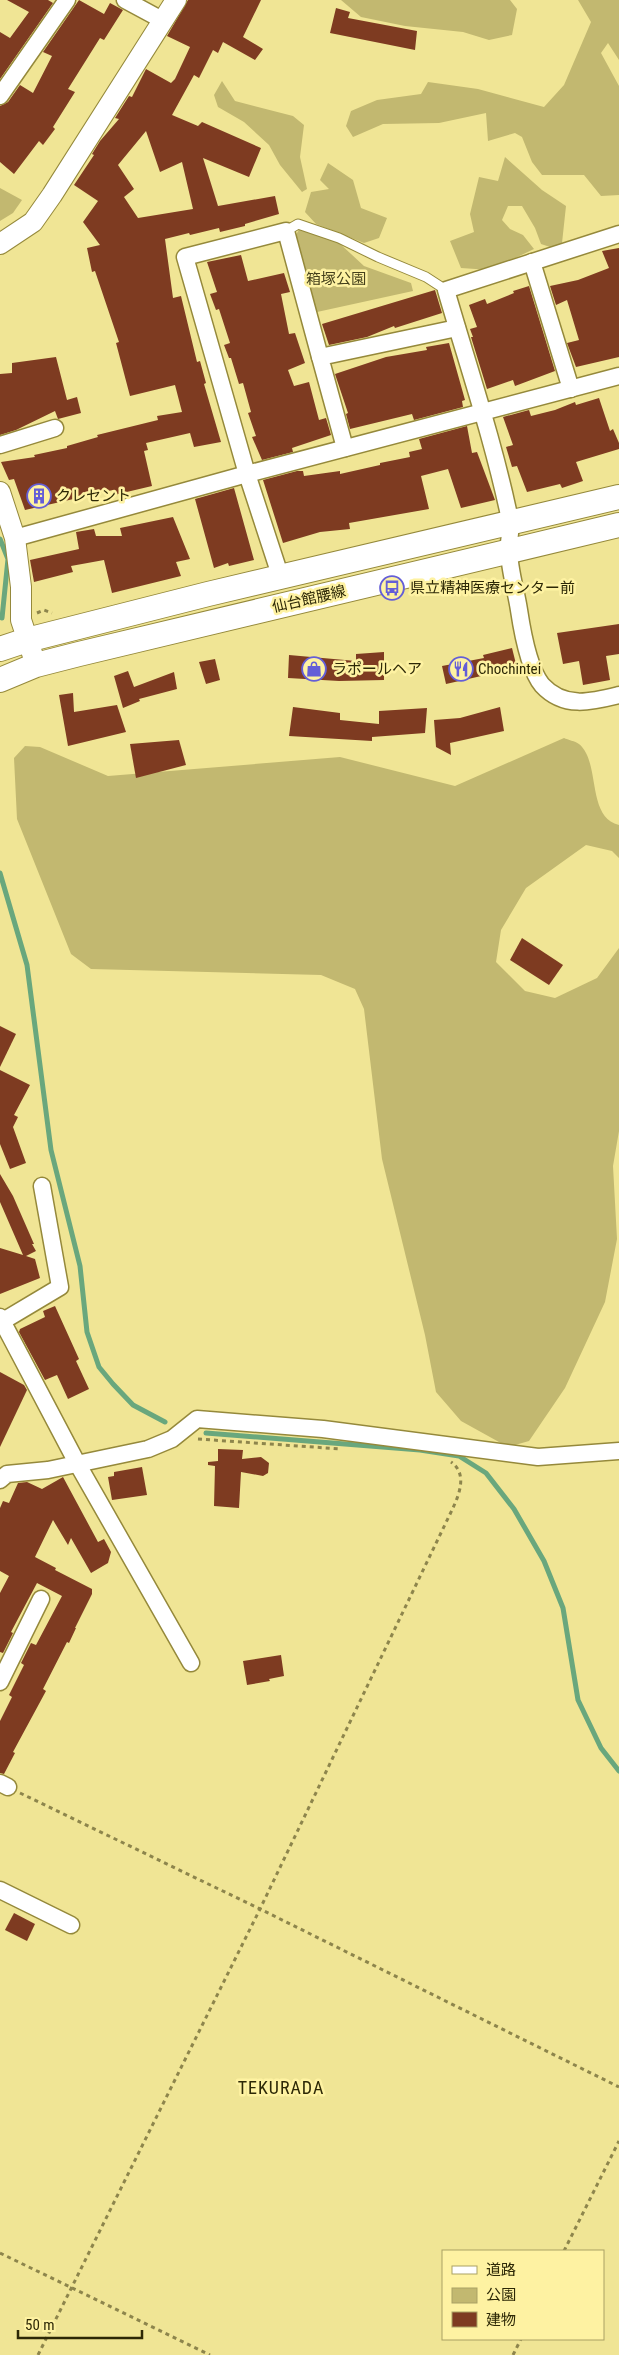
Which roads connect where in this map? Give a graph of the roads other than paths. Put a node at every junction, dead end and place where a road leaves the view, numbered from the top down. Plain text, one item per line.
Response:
1 (67, 0) edge
2 (125, 0) edge
3 (176, 0) edge
4 (164, 22) junction
5 (0, 96) edge
6 (286, 231) junction
7 (619, 234) edge
8 (0, 244) edge
9 (532, 262) junction
10 (446, 290) junction
11 (457, 328) junction
12 (320, 357) junction
13 (619, 376) edge
14 (571, 388) junction
15 (482, 412) junction
16 (55, 428) dead end
17 (0, 445) edge
18 (345, 448) junction
19 (247, 474) junction
20 (0, 492) edge
21 (619, 497) edge
22 (510, 522) junction
23 (619, 525) edge
24 (15, 538) junction
25 (509, 550) junction
26 (281, 578) junction
27 (27, 640) junction
28 (0, 649) edge
29 (36, 666) junction
30 (0, 680) edge
31 (619, 695) edge
32 (42, 1186) dead end
33 (4, 1323) edge
34 (0, 1346) edge
35 (619, 1451) edge
36 (78, 1463) junction
37 (0, 1480) edge
38 (41, 1599) dead end
39 (191, 1663) dead end
40 (0, 1682) edge
41 (0, 1890) edge
42 (71, 1925) dead end

1 - 5 street
2 - 4 street
3 - 4 street
4 - 8 street
6 - 10 lane
6 - 12 street
6 - 19 street
7 - 9 street
9 - 10 street
9 - 14 street
10 - 11 street
11 - 12 street
11 - 15 street
12 - 18 street
13 - 14 street
14 - 15 street
15 - 18 street
15 - 22 street
16 - 17 street
18 - 19 street
19 - 24 street
19 - 26 street
20 - 24 street
21 - 22 main road, 仙台館腰線
22 - 25 street
22 - 26 main road, 仙台館腰線
23 - 25 main road, 仙台館腰線
24 - 27 street
25 - 29 main road, 仙台館腰線
25 - 31 street
26 - 27 main road, 仙台館腰線
27 - 28 main road, 仙台館腰線
27 - 29 street
29 - 30 main road, 仙台館腰線
32 - 33 street
33 - 34 street
33 - 36 street
35 - 36 street
36 - 37 street
36 - 39 street
38 - 40 street
41 - 42 street

